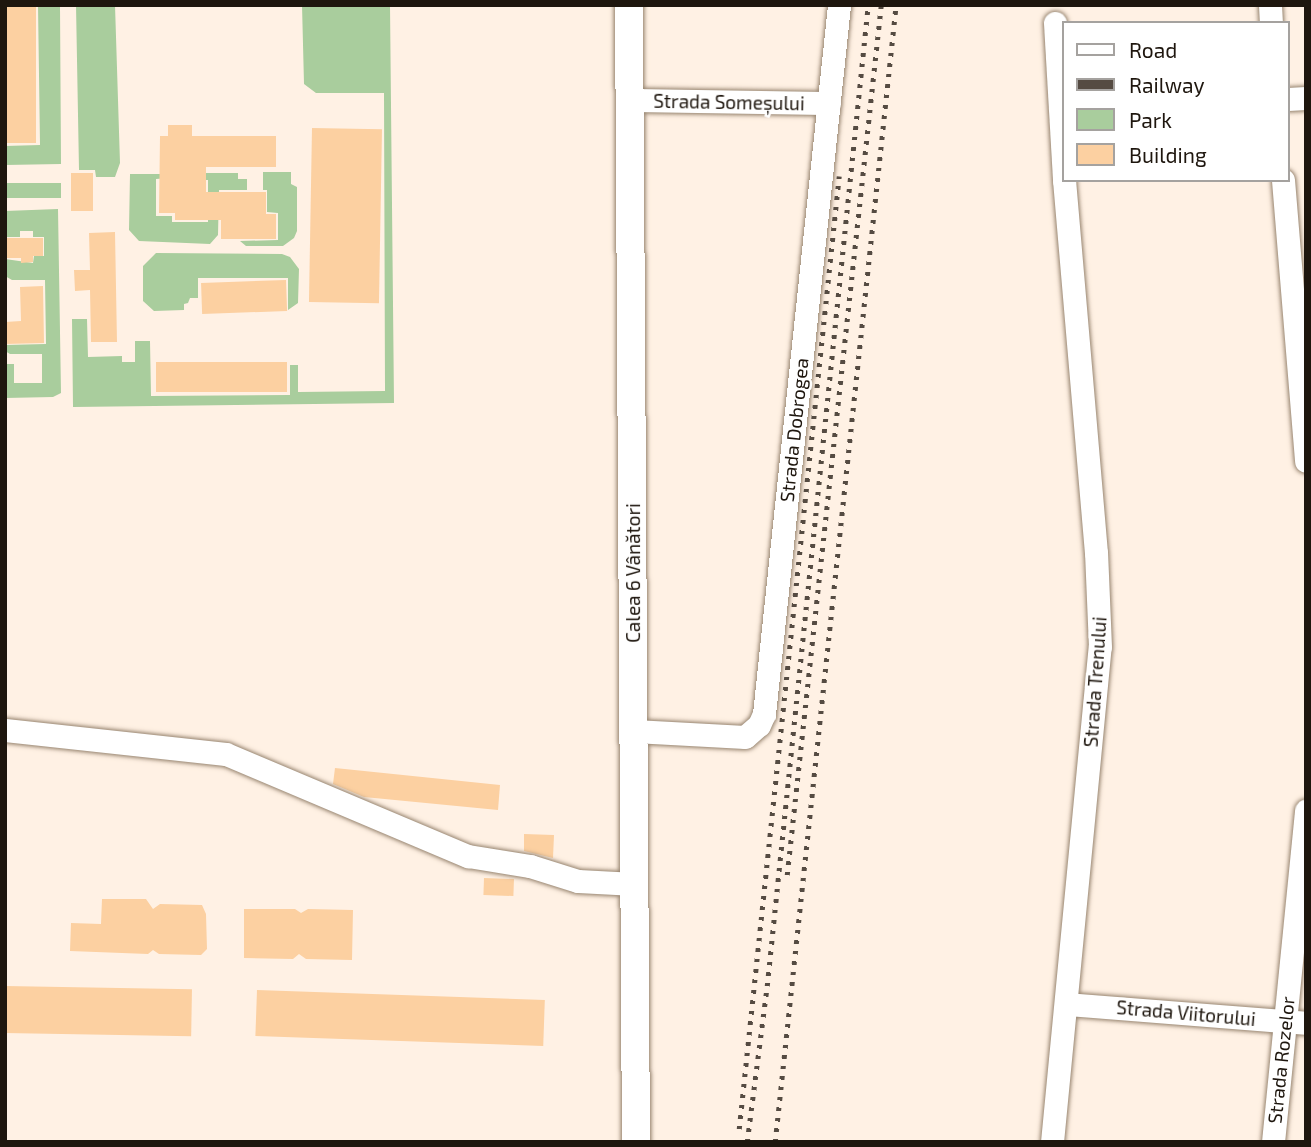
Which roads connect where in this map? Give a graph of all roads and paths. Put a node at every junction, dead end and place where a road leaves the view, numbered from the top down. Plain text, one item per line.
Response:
1 (629, 5) edge
2 (839, 5) edge
3 (1055, 23) dead end
4 (1062, 97) edge
5 (629, 100) junction
6 (829, 103) junction
7 (1064, 182) edge
8 (1283, 182) edge
9 (1306, 461) edge
10 (5, 730) edge
11 (634, 731) junction
12 (1306, 811) edge
13 (635, 884) junction
14 (1067, 1004) junction
15 (1295, 1022) edge
16 (636, 1142) edge
17 (1052, 1142) edge
18 (1273, 1142) edge

1 - 5 main road, Calea 6 Vânători
2 - 6 street, Strada Dobrogea
3 - 4 street, Strada Trenului
5 - 6 street, Strada Someșului
5 - 11 main road, Calea 6 Vânători
6 - 11 street, Strada Dobrogea
7 - 14 street, Strada Trenului
8 - 9 street
10 - 13 street
11 - 13 main road, Calea 6 Vânători
12 - 15 street, Strada Rozelor
13 - 16 main road, Calea 6 Vânători
14 - 15 street, Strada Viitorului
14 - 17 street, Strada Trenului
15 - 18 street, Strada Rozelor

